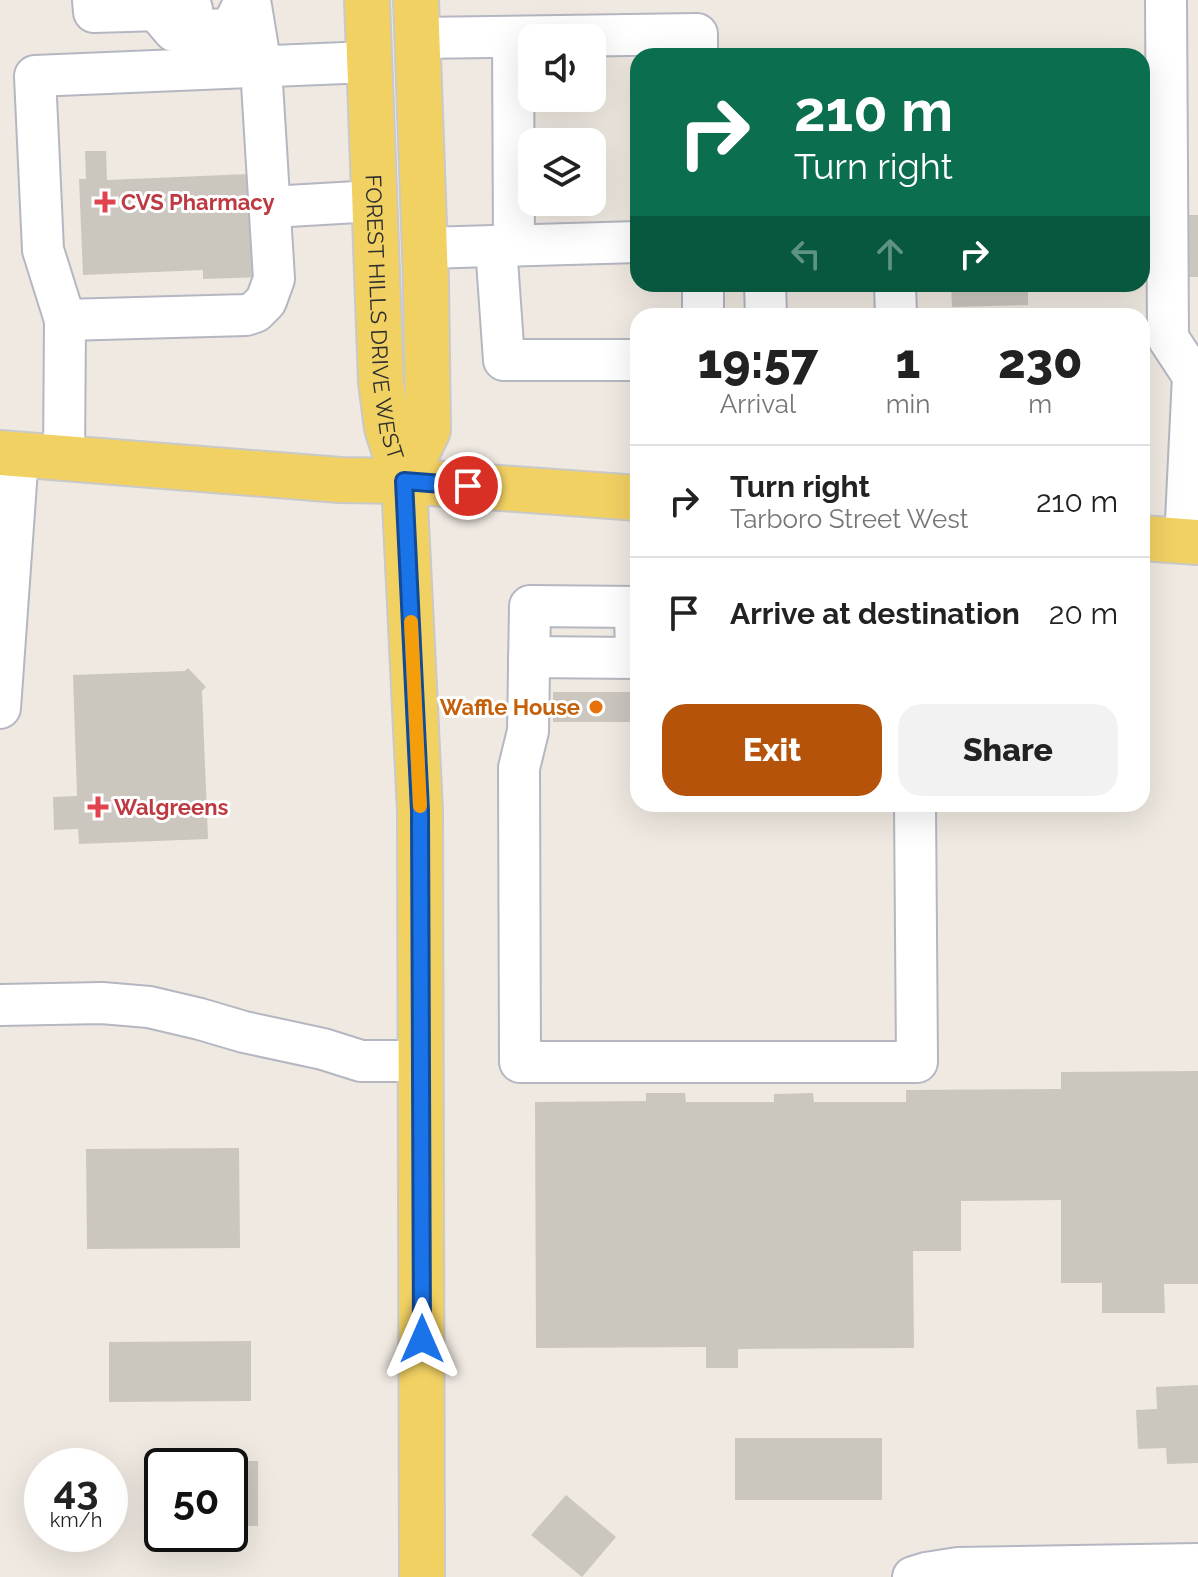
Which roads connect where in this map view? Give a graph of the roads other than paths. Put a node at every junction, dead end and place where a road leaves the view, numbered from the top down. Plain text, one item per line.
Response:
1 (367, 0) edge
2 (1166, 0) edge
3 (94, 6) edge
4 (219, 7) edge
5 (416, 19) edge
6 (513, 37) junction
7 (697, 48) edge
8 (369, 62) junction
9 (261, 67) junction
10 (374, 201) junction
11 (271, 207) junction
12 (630, 242) edge
13 (505, 246) junction
14 (425, 248) junction
15 (65, 320) junction
16 (630, 360) edge
17 (9, 454) edge
18 (64, 459) junction
19 (404, 481) junction
20 (630, 497) edge
21 (1150, 539) edge
22 (1192, 542) edge
23 (630, 607) edge
24 (0, 708) edge
25 (915, 812) edge
26 (0, 1005) edge
27 (420, 1061) junction
28 (1198, 1564) edge
29 (422, 1577) edge
30 (913, 1577) edge

1 - 8 main road, FOREST HILLS DRIVE WEST
2 - 22 street
3 - 4 street
4 - 9 street
5 - 6 street
5 - 14 main road, FOREST HILLS DRIVE WEST
6 - 7 street
6 - 13 street
8 - 9 street
8 - 10 main road, FOREST HILLS DRIVE WEST
9 - 11 street
9 - 15 street
10 - 11 street
10 - 19 main road, FOREST HILLS DRIVE WEST
11 - 15 street
12 - 13 street
13 - 14 street
13 - 16 street
14 - 19 main road, FOREST HILLS DRIVE WEST
15 - 18 street
17 - 18 main road
17 - 24 street
18 - 19 main road
19 - 20 main road
19 - 27 main road
21 - 22 main road
23 - 25 street
26 - 27 street
27 - 29 main road
28 - 30 street

